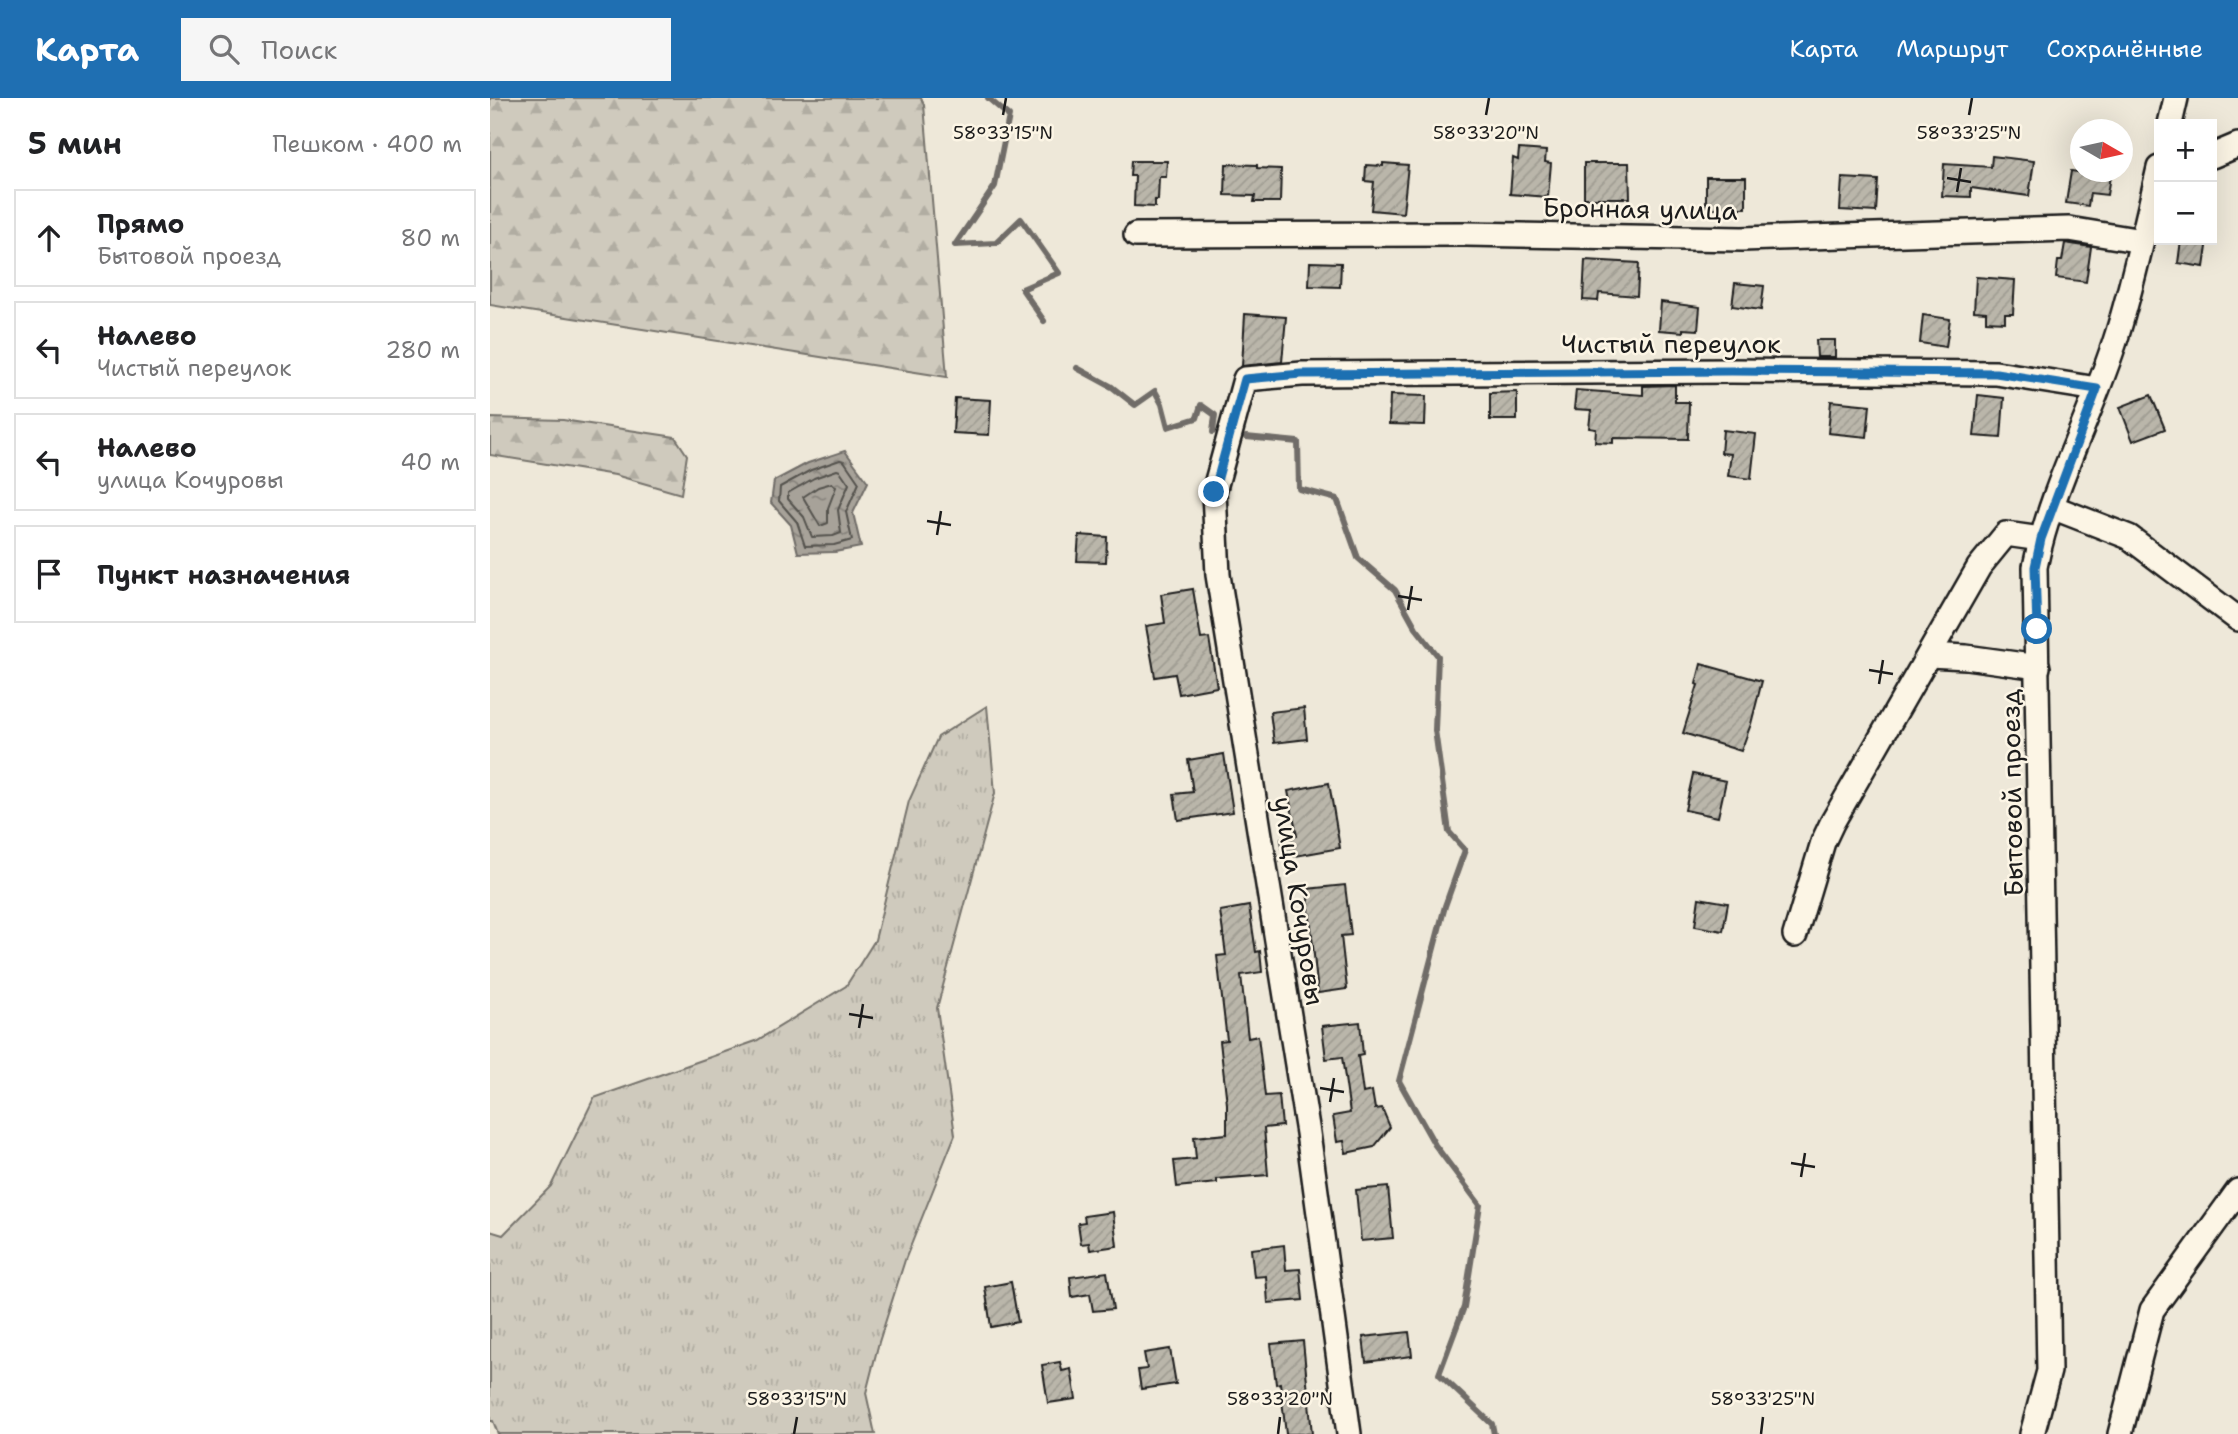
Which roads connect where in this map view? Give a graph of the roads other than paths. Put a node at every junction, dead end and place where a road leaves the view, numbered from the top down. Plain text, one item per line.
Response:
1 (2176, 98) edge
2 (2171, 119) edge
3 (2238, 145) edge
4 (2217, 154) edge
5 (2156, 182) edge
6 (1136, 234) dead end
7 (2142, 241) junction
8 (1245, 379) joint
9 (2097, 389) junction
10 (2052, 507) junction
11 (2041, 539) junction
12 (2238, 619) edge
13 (1929, 655) junction
14 (2038, 667) junction
15 (1795, 935) dead end
16 (2238, 1191) edge
17 (1349, 1434) edge
18 (2032, 1434) edge
19 (2120, 1434) edge

1 - 2 street
3 - 4 street
5 - 7 street, Бытовой проезд
6 - 7 street, Бронная улица
7 - 9 street, Бытовой проезд
8 - 9 street, Чистый переулок
8 - 17 street, улица Кочуровы
9 - 10 street, Бытовой проезд
10 - 11 street, Бытовой проезд
10 - 12 street
11 - 13 street
11 - 14 street, Бытовой проезд
13 - 14 street
13 - 15 street
14 - 18 street, Бытовой проезд
16 - 19 street

